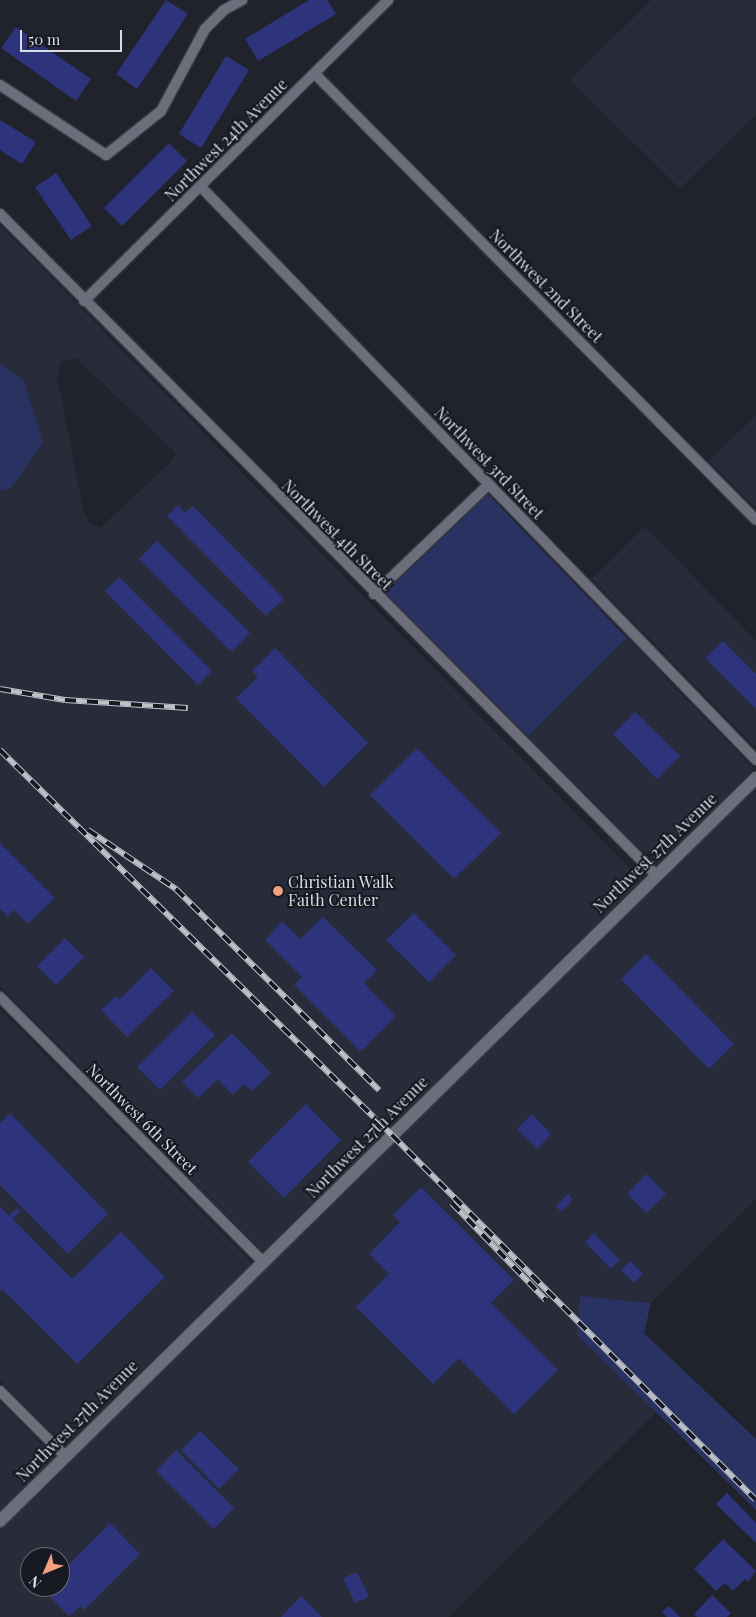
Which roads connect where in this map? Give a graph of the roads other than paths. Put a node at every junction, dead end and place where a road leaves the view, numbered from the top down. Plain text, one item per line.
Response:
1 (242, 0) edge
2 (388, 0) edge
3 (315, 74) junction
4 (0, 85) edge
5 (200, 186) junction
6 (0, 214) edge
7 (84, 301) junction
8 (489, 484) junction
9 (756, 520) edge
10 (374, 594) junction
11 (756, 760) edge
12 (756, 778) edge
13 (656, 875) junction
14 (0, 997) edge
15 (263, 1262) junction
16 (0, 1391) edge
17 (64, 1456) junction
18 (0, 1520) edge

1 - 4 street
2 - 3 street, Northwest 24th Avenue
3 - 5 street, Northwest 24th Avenue
3 - 9 street, Northwest 2nd Street
5 - 7 street, Northwest 24th Avenue
5 - 8 street, Northwest 3rd Street
6 - 7 street, Northwest 4th Street
7 - 10 street, Northwest 4th Street
8 - 10 street
8 - 11 street, Northwest 3rd Street
10 - 13 street, Northwest 4th Street
12 - 13 main road, Northwest 27th Avenue
13 - 15 main road, Northwest 27th Avenue
14 - 15 street, Northwest 6th Street
15 - 17 main road, Northwest 27th Avenue
16 - 17 street
17 - 18 main road, Northwest 27th Avenue

